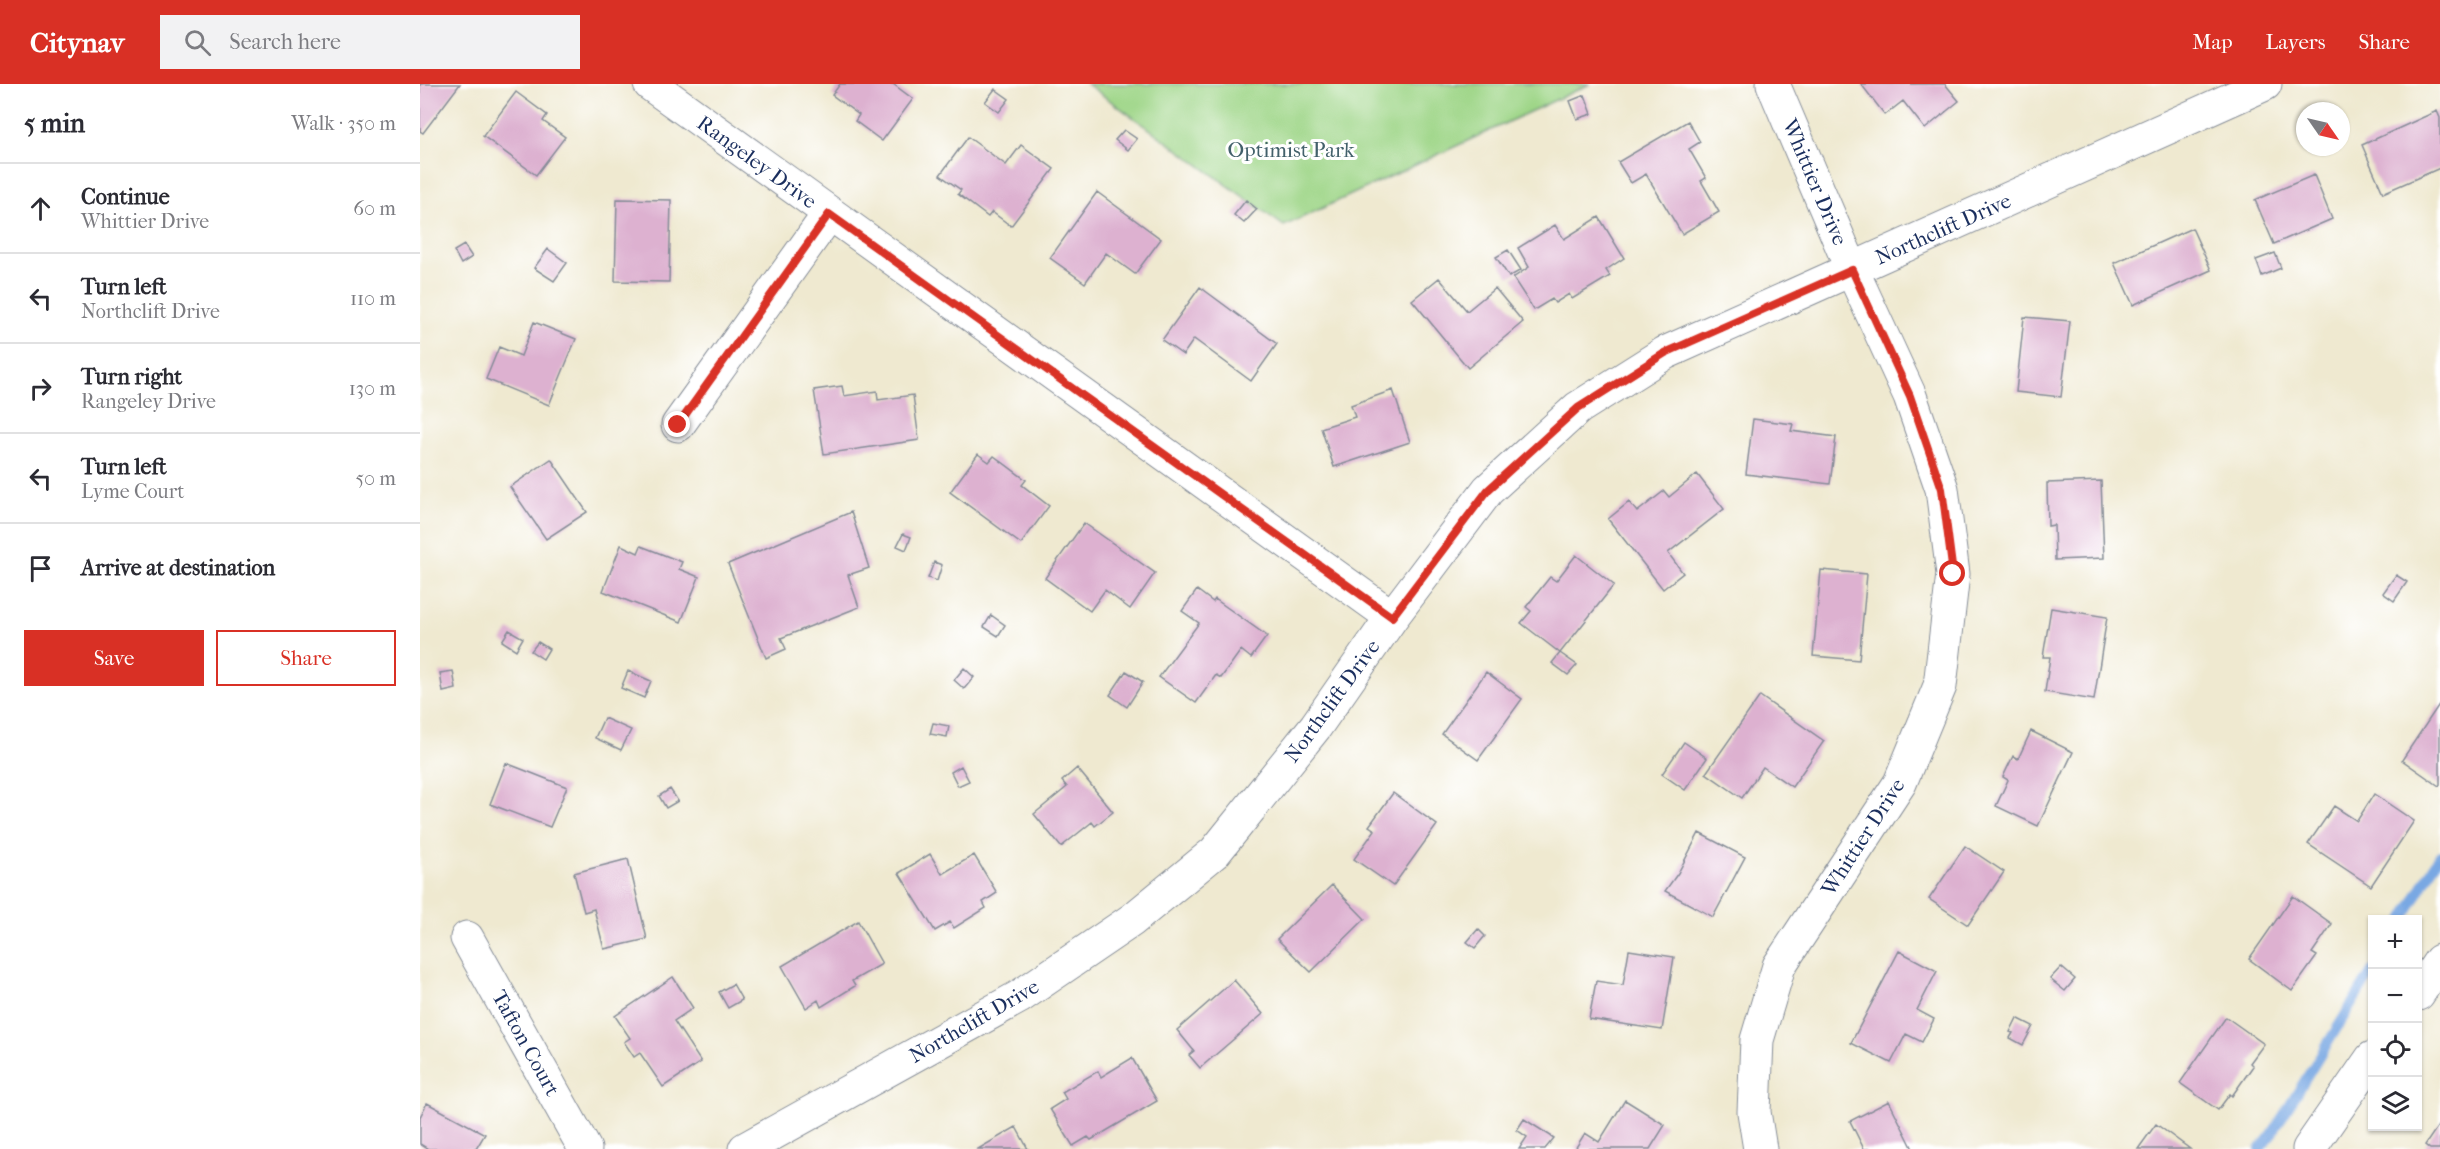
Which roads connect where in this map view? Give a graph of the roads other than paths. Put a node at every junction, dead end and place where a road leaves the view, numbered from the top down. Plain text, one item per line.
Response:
1 (650, 84) edge
2 (1773, 84) edge
3 (2265, 84) edge
4 (829, 214) junction
5 (1852, 270) junction
6 (678, 425) dead end
7 (1392, 617) junction
8 (467, 938) dead end
9 (2440, 962) edge
10 (2422, 988) edge
11 (2368, 1065) edge
12 (585, 1149) edge
13 (745, 1149) edge
14 (1760, 1149) edge
15 (2309, 1149) edge

1 - 4 street, Rangeley Drive
2 - 5 street, Whittier Drive
3 - 5 street, Northclift Drive
4 - 6 street
4 - 7 street, Rangeley Drive
5 - 7 street, Northclift Drive
5 - 14 street, Whittier Drive
7 - 13 street, Northclift Drive
8 - 12 street, Tafton Court
9 - 10 street
11 - 15 street

